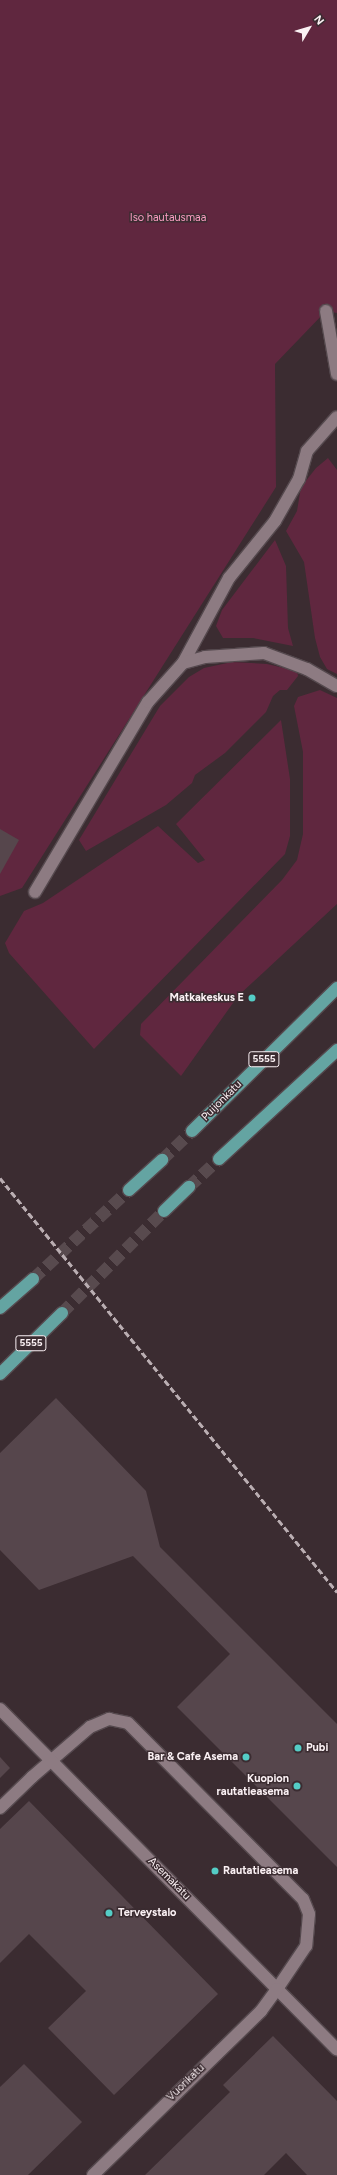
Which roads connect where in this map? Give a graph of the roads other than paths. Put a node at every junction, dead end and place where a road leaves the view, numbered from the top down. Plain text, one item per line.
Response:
1 (326, 311) dead end
2 (337, 374) edge
3 (337, 417) edge
4 (183, 663) junction
5 (337, 686) edge
6 (35, 892) dead end
7 (337, 988) edge
8 (337, 1050) edge
9 (192, 1131) tunnel mouth
10 (219, 1159) tunnel mouth
11 (162, 1160) tunnel mouth
12 (189, 1187) tunnel mouth
13 (129, 1190) tunnel mouth
14 (164, 1212) tunnel mouth
15 (33, 1278) tunnel mouth
16 (0, 1308) edge
17 (62, 1313) tunnel mouth
18 (0, 1374) edge
19 (0, 1709) edge
20 (51, 1760) junction
21 (0, 1808) edge
22 (277, 1989) junction
23 (337, 2050) edge
24 (93, 2175) edge

1 - 2 main road
3 - 4 main road
4 - 5 main road
4 - 6 main road
7 - 9 main road, Puijonkatu / 5555
8 - 10 main road
11 - 13 main road
12 - 14 main road
15 - 16 main road
17 - 18 main road, 5555
19 - 20 main road, Asemakatu
20 - 21 main road, Vuorikatu
20 - 22 main road, Asemakatu
20 - 22 main road, Vuorikatu
22 - 23 main road, Asemakatu
22 - 24 main road, Vuorikatu

